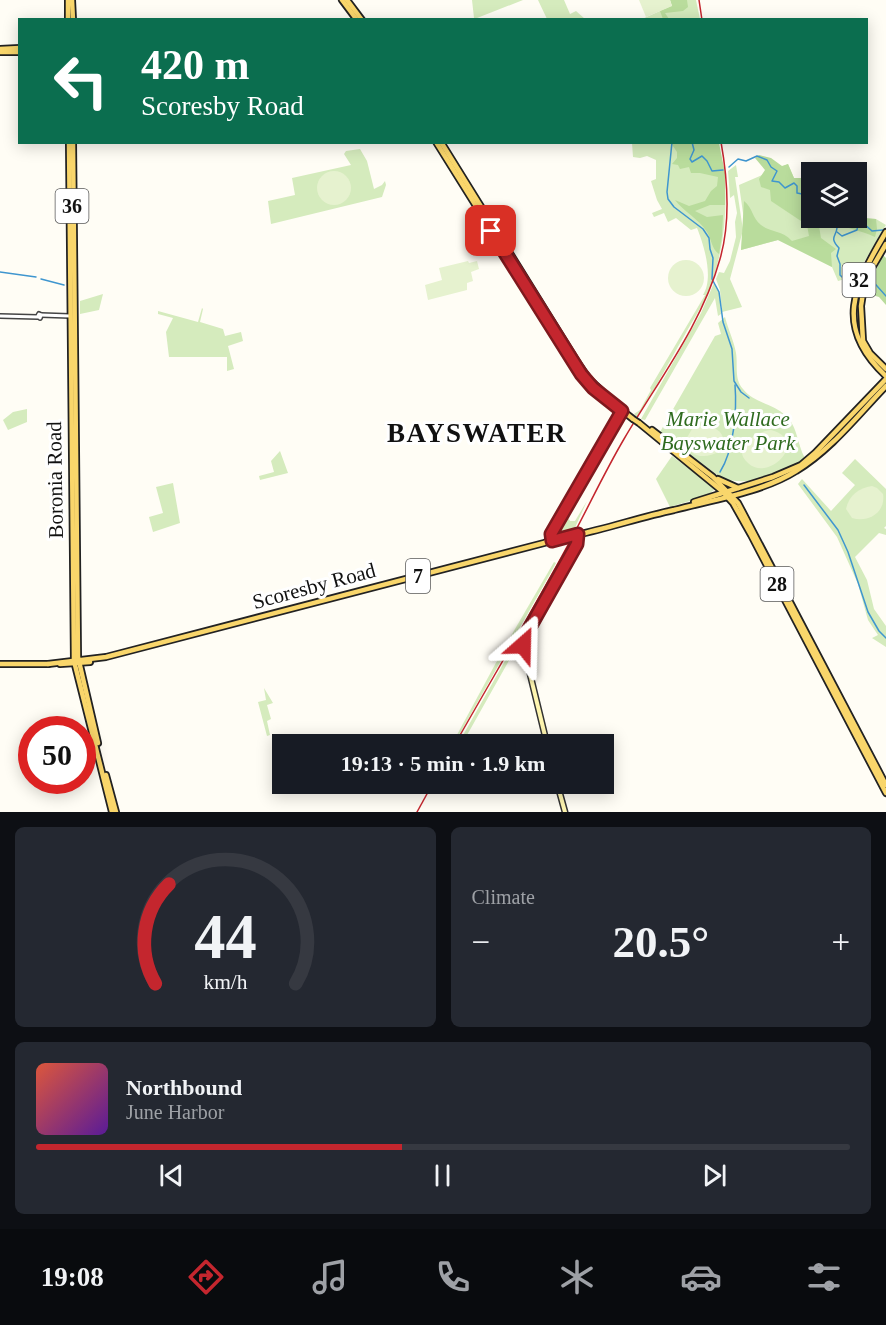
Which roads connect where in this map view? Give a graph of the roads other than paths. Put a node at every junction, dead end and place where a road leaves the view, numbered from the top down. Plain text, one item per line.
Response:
1 (70, 0) edge
2 (342, 0) edge
3 (347, 0) edge
4 (68, 18) edge
5 (73, 18) edge
6 (358, 18) edge
7 (359, 18) edge
8 (0, 50) edge
9 (18, 50) edge
10 (71, 144) edge
11 (437, 144) edge
12 (442, 144) edge
13 (886, 234) edge
14 (886, 244) edge
15 (0, 316) edge
16 (73, 316) junction
17 (859, 334) junction
18 (885, 373) edge
19 (885, 387) edge
20 (623, 410) junction
21 (640, 422) junction
22 (843, 428) junction
23 (657, 433) junction
24 (670, 449) junction
25 (692, 464) junction
26 (713, 477) junction
27 (714, 484) junction
28 (740, 490) junction
29 (728, 494) junction
30 (707, 498) junction
31 (719, 499) junction
32 (738, 503) junction
33 (675, 509) junction
34 (738, 512) junction
35 (745, 519) junction
36 (552, 532) junction
37 (576, 535) junction
38 (554, 541) junction
39 (545, 543) junction
40 (576, 546) junction
41 (75, 565) junction
42 (781, 587) junction
43 (804, 632) junction
44 (78, 646) junction
45 (101, 658) junction
46 (86, 660) junction
47 (76, 661) junction
48 (65, 663) junction
49 (0, 664) edge
50 (76, 672) junction
51 (846, 707) junction
52 (845, 715) junction
53 (545, 734) edge
54 (871, 760) junction
55 (886, 785) edge
56 (886, 793) edge
57 (560, 794) edge
58 (114, 812) edge
59 (565, 812) edge

1 - 4 main road
1 - 5 main road
2 - 6 main road
3 - 7 main road
8 - 9 main road
10 - 16 main road, Boronia Road / 36
11 - 20 main road, 28
12 - 20 main road, 28
13 - 17 main road, 32
14 - 17 main road, 32
15 - 16 street
16 - 41 main road, Boronia Road / 36
17 - 18 main road, 32
17 - 18 main road, 32
18 - 22 main road, 7
19 - 22 main road, 7
20 - 21 main road, 28, bridge
20 - 36 main road
21 - 23 main road, 28
21 - 24 main road, 28
22 - 28 main road, 7
23 - 24 main road
23 - 25 main road, 28
24 - 25 main road, 28
25 - 26 main road, 28
25 - 27 main road, 28
26 - 28 main road
26 - 29 main road, 28
27 - 29 main road, 28
27 - 30 main road
28 - 29 main road, 7
28 - 32 main road
29 - 30 main road, Scoresby Road / 7
29 - 31 main road, Scoresby Road / 7
29 - 32 main road, 28
29 - 34 main road, 28
30 - 33 main road, Scoresby Road / 7
31 - 33 main road, Scoresby Road / 7
31 - 34 main road
32 - 35 main road, 28
33 - 37 main road, Scoresby Road / 7
34 - 35 main road, 28
35 - 42 main road, 28
35 - 42 main road, 28
36 - 38 main road
36 - 39 main road
37 - 38 main road, Scoresby Road / 7
37 - 40 main road
37 - 40 main road
38 - 39 main road, Scoresby Road / 7
39 - 45 main road, Scoresby Road / 7
40 - 53 main road
41 - 44 main road, Boronia Road / 36
41 - 47 main road, Boronia Road / 36
42 - 43 main road, 28
43 - 51 main road, 28
43 - 52 main road, 28
44 - 46 main road
44 - 47 main road, Boronia Road / 36
45 - 46 main road, Scoresby Road / 7
45 - 47 main road, Scoresby Road / 7
46 - 47 main road, Scoresby Road / 7
47 - 48 main road, Scoresby Road / 7
47 - 48 main road
47 - 50 main road, Boronia Road / 36
47 - 58 main road, Boronia Road / 36
48 - 49 main road, Scoresby Road / 7
48 - 50 main road
50 - 58 main road, Boronia Road / 36
51 - 52 main road
51 - 54 main road, 28
52 - 54 main road, 28
54 - 55 main road, 28
54 - 56 main road, 28
57 - 59 main road

